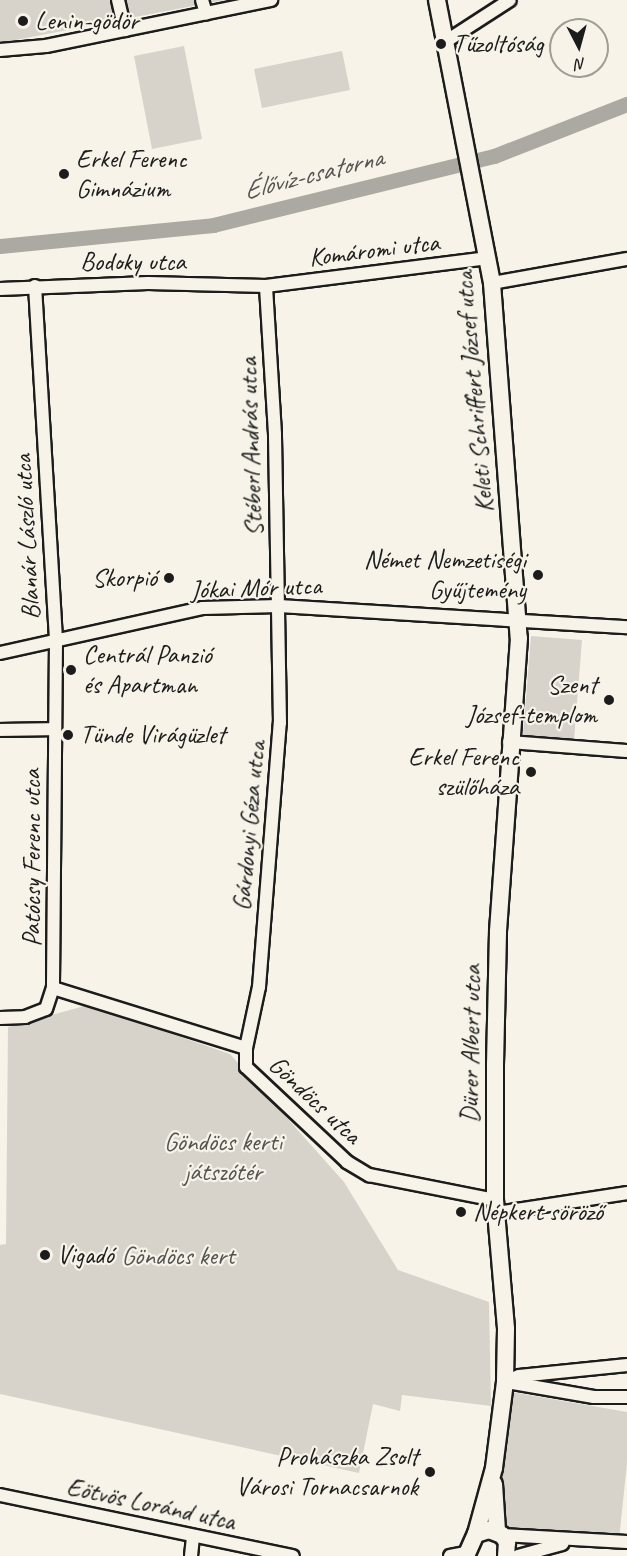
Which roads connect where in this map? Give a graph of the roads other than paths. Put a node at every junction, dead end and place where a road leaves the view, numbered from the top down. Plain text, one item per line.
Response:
1 (118, 0) edge
2 (202, 0) edge
3 (271, 0) edge
4 (437, 0) edge
5 (510, 0) edge
6 (206, 13) junction
7 (125, 30) junction
8 (446, 42) junction
9 (0, 50) edge
10 (488, 258) junction
11 (627, 258) edge
12 (492, 283) junction
13 (35, 286) junction
14 (266, 286) junction
15 (0, 289) edge
16 (279, 606) junction
17 (518, 620) junction
18 (627, 627) edge
19 (56, 640) junction
20 (0, 653) edge
21 (55, 729) junction
22 (0, 730) edge
23 (509, 742) junction
24 (627, 751) edge
25 (53, 988) junction
26 (0, 1018) edge
27 (246, 1048) junction
28 (627, 1193) edge
29 (496, 1207) junction
30 (627, 1365) edge
31 (505, 1382) junction
32 (627, 1397) edge
33 (494, 1468) junction
34 (0, 1495) edge
35 (499, 1533) junction
36 (476, 1534) junction
37 (193, 1536) junction
38 (575, 1542) junction
39 (627, 1542) edge
40 (461, 1555) edge
41 (191, 1556) edge
42 (293, 1556) edge
43 (506, 1556) edge
44 (518, 1556) edge

1 - 7 street
2 - 6 street
3 - 6 street
4 - 8 main road, Keleti Schriffert József utca
5 - 8 street
6 - 7 street
7 - 9 street
8 - 10 main road, Keleti Schriffert József utca
10 - 12 main road, Keleti Schriffert József utca
10 - 14 street, Komáromi utca
11 - 12 street
12 - 17 main road, Keleti Schriffert József utca
13 - 14 street, Bodoky utca
13 - 15 street, Bodoky utca
13 - 19 street, Blanár László utca
14 - 16 street, Stéberl András utca
16 - 17 street, Jókai Mór utca
16 - 19 street, Jókai Mór utca
16 - 27 street, Gárdonyi Géza utca
17 - 18 street, Jókai Mór utca
17 - 23 main road, Dürer Albert utca
19 - 20 street, Jókai Mór utca
19 - 21 street, Patócsy Ferenc utca
21 - 22 street
21 - 25 street, Patócsy Ferenc utca
23 - 24 street
23 - 29 main road, Dürer Albert utca
25 - 26 street
25 - 27 street, Göndöcs utca
27 - 29 street, Göndöcs utca
28 - 29 street, Göndöcs utca
29 - 31 main road, Dürer Albert utca
30 - 31 street
31 - 32 street
31 - 33 main road, Dürer Albert utca
33 - 35 main road, Dürer Albert utca
33 - 36 main road, Dürer Albert utca
34 - 37 street, Eötvös Loránd utca
35 - 36 main road
35 - 38 street
35 - 43 main road, Dürer Albert utca
36 - 40 main road, Dürer Albert utca
37 - 41 street
37 - 42 street, Eötvös Loránd utca
38 - 39 street
38 - 44 street

